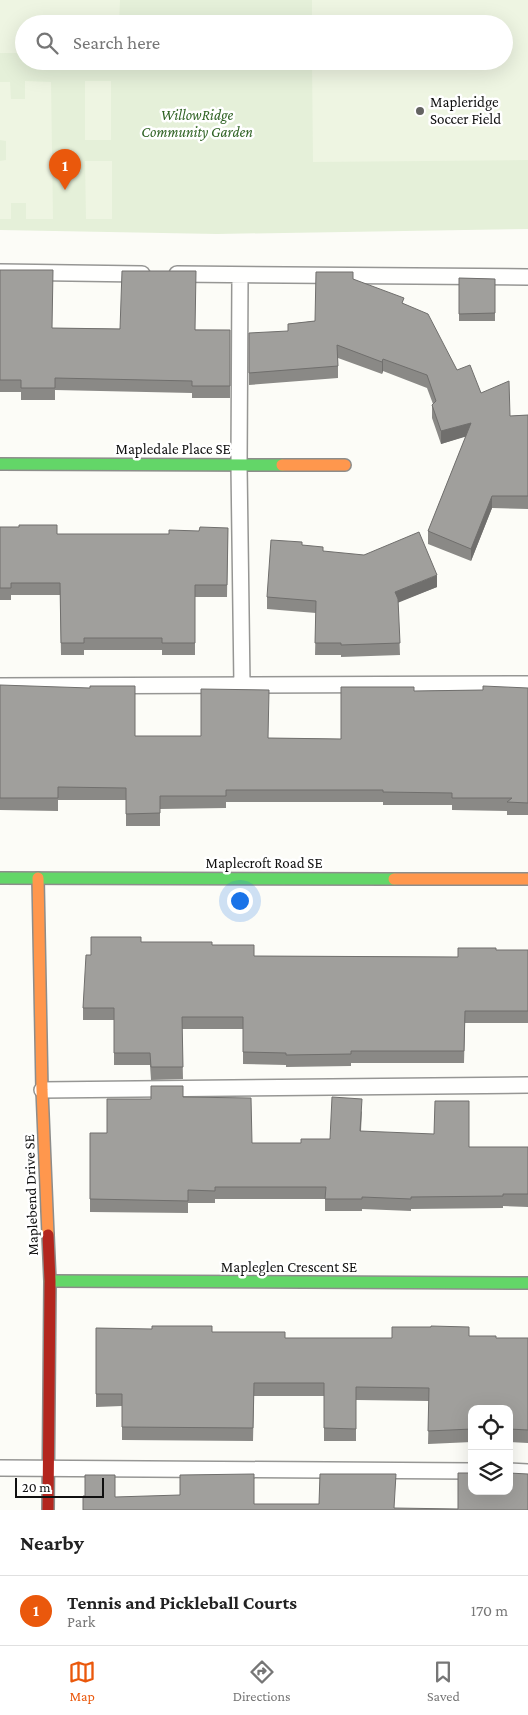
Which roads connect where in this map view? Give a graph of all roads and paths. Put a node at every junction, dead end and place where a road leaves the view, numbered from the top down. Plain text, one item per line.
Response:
1 (0, 272) edge
2 (240, 274) junction
3 (528, 278) edge
4 (0, 464) edge
5 (239, 465) junction
6 (345, 465) dead end
7 (528, 684) edge
8 (242, 685) junction
9 (0, 686) edge
10 (0, 878) edge
11 (38, 878) junction
12 (528, 879) edge
13 (528, 1085) edge
14 (42, 1090) junction
15 (50, 1281) junction
16 (528, 1282) edge
17 (50, 1467) junction
18 (0, 1468) edge
19 (468, 1471) edge
20 (513, 1471) edge
21 (528, 1472) edge
22 (48, 1510) edge

1 - 2 lane
2 - 3 lane
2 - 5 lane
4 - 5 street, Mapledale Place SE
5 - 6 street, Mapledale Place SE
5 - 8 lane
7 - 8 lane
8 - 9 lane
10 - 11 street, Maplecroft Road SE
11 - 12 street, Maplecroft Road SE
11 - 14 street, Maplebend Drive SE
13 - 14 lane
14 - 15 street, Maplebend Drive SE
15 - 16 street, Mapleglen Crescent SE
15 - 17 street, Maplebend Drive SE
17 - 18 lane
17 - 19 lane
17 - 22 street, Maplebend Drive SE
20 - 21 lane

